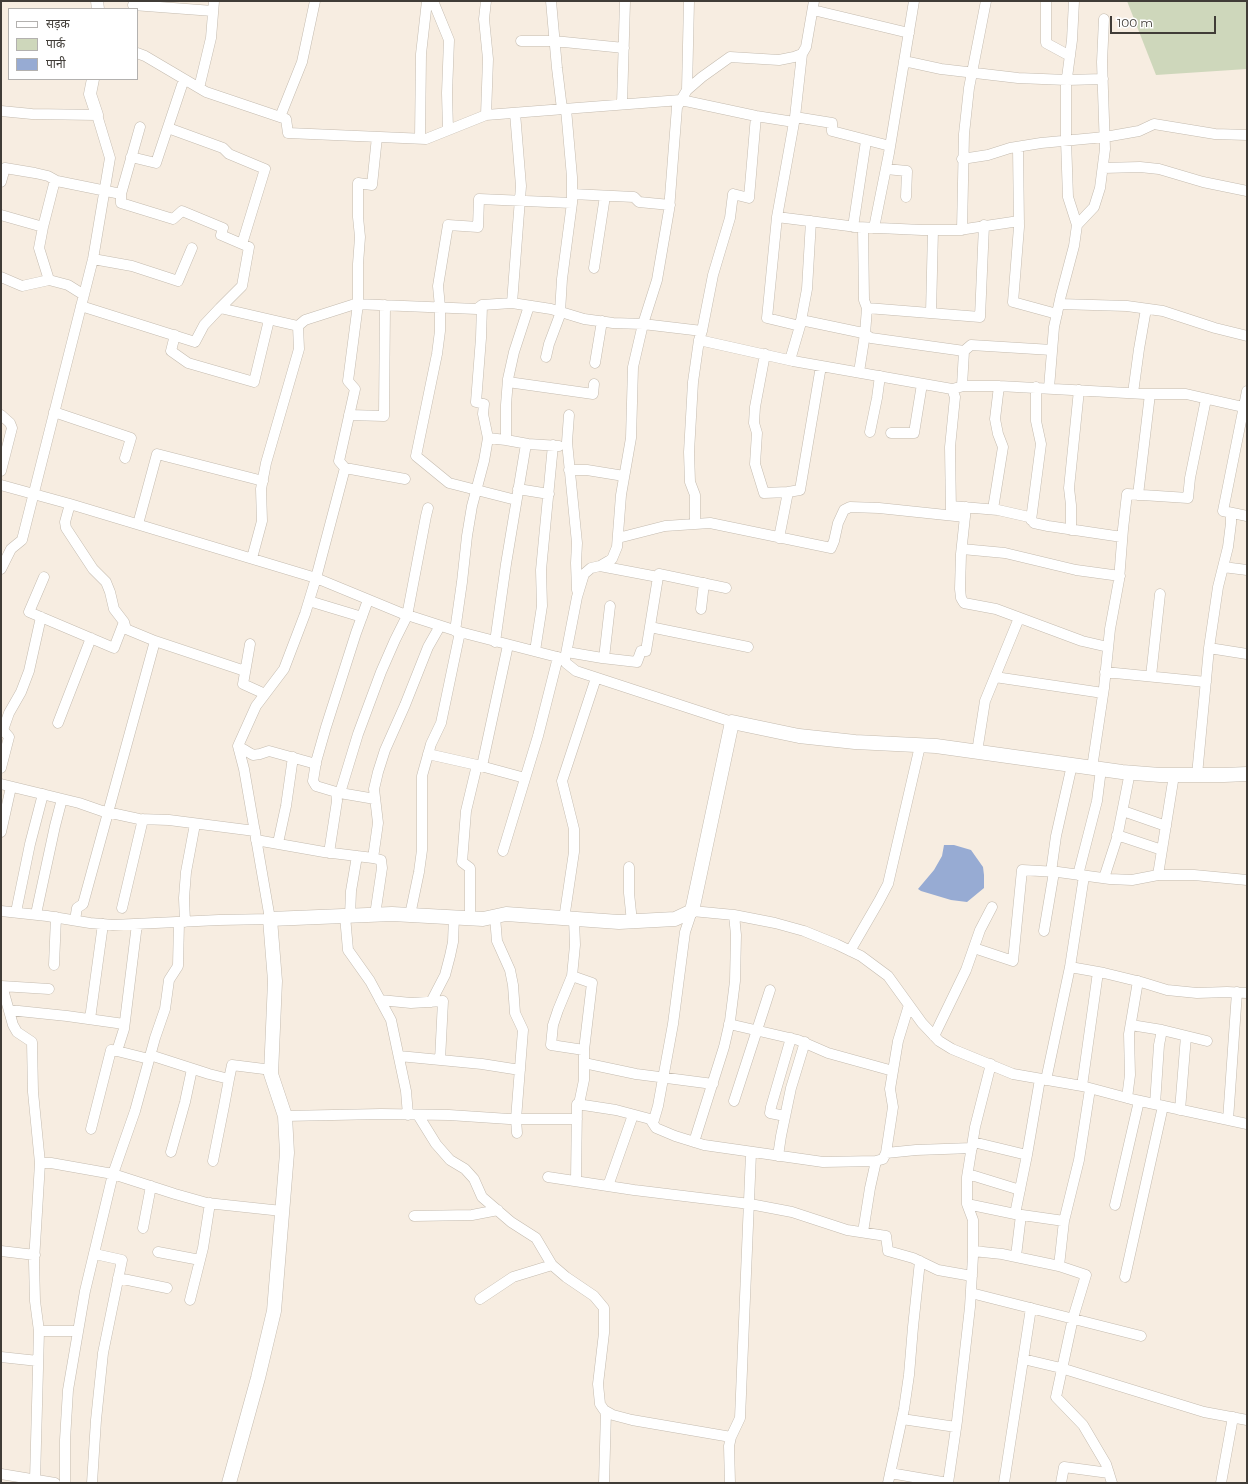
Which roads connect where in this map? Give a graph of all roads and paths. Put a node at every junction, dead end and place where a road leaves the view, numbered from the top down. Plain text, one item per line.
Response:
1 (315, 1) edge
2 (428, 1) edge
3 (433, 1) edge
4 (486, 1) edge
5 (551, 1) edge
6 (625, 1) edge
7 (689, 1) edge
8 (914, 1) edge
9 (986, 1) edge
10 (1046, 1) edge
11 (1074, 1) edge
12 (133, 5) dead end
13 (214, 6) edge
14 (813, 6) edge
15 (1104, 19) dead end
16 (909, 33) junction
17 (521, 41) dead end
18 (554, 41) junction
19 (624, 48) junction
20 (138, 53) edge
21 (802, 54) junction
22 (1070, 56) junction
23 (904, 61) junction
24 (972, 73) junction
25 (184, 79) junction
26 (1102, 79) junction
27 (93, 80) edge
28 (1067, 80) junction
29 (199, 88) junction
30 (687, 90) junction
31 (680, 100) junction
32 (622, 104) junction
33 (564, 109) junction
34 (1, 111) edge
35 (515, 113) junction
36 (97, 115) junction
37 (486, 115) junction
38 (280, 116) junction
39 (756, 116) junction
40 (795, 119) junction
41 (140, 127) dead end
42 (168, 128) junction
43 (448, 130) junction
44 (1247, 135) edge
45 (377, 136) junction
46 (1105, 137) junction
47 (420, 138) junction
48 (1066, 140) junction
49 (866, 141) junction
50 (890, 146) junction
51 (1018, 147) junction
52 (131, 157) junction
53 (962, 159) junction
54 (1103, 168) junction
55 (886, 169) junction
56 (55, 180) junction
57 (1, 182) edge
58 (105, 191) junction
59 (1247, 191) edge
60 (122, 194) junction
61 (605, 196) junction
62 (906, 197) dead end
63 (572, 198) junction
64 (519, 201) junction
65 (670, 204) junction
66 (1, 214) edge
67 (777, 217) junction
68 (811, 221) junction
69 (1019, 221) junction
70 (984, 225) junction
71 (1078, 225) junction
72 (43, 227) junction
73 (858, 227) junction
74 (874, 228) junction
75 (933, 230) junction
76 (962, 230) junction
77 (242, 244) junction
78 (192, 248) dead end
79 (93, 259) junction
80 (594, 268) dead end
81 (1, 276) edge
82 (49, 280) junction
83 (84, 295) junction
84 (512, 303) junction
85 (358, 304) junction
86 (385, 305) junction
87 (482, 305) junction
88 (81, 306) junction
89 (529, 306) junction
90 (440, 307) junction
91 (220, 308) junction
92 (867, 308) junction
93 (1058, 309) junction
94 (1146, 309) junction
95 (560, 312) junction
96 (930, 313) junction
97 (269, 320) junction
98 (602, 321) junction
99 (800, 323) junction
100 (643, 324) junction
101 (298, 326) junction
102 (865, 334) junction
103 (175, 335) junction
104 (701, 335) junction
105 (1247, 336) edge
106 (1052, 350) junction
107 (964, 351) junction
108 (766, 354) junction
109 (546, 357) dead end
110 (790, 360) junction
111 (594, 363) dead end
112 (821, 366) junction
113 (859, 372) junction
114 (880, 376) junction
115 (508, 382) junction
116 (594, 384) dead end
117 (922, 384) junction
118 (998, 386) junction
119 (957, 387) junction
120 (1036, 387) junction
121 (1049, 388) junction
122 (1079, 390) junction
123 (1247, 391) edge
124 (1133, 393) junction
125 (1150, 394) junction
126 (1206, 399) junction
127 (1245, 407) edge
128 (54, 412) junction
129 (1, 415) edge
130 (349, 415) junction
131 (569, 415) dead end
132 (870, 432) dead end
133 (891, 433) dead end
134 (488, 438) junction
135 (506, 440) junction
136 (526, 444) junction
137 (553, 445) junction
138 (567, 447) junction
139 (125, 458) dead end
140 (345, 468) junction
141 (569, 470) junction
142 (1, 471) edge
143 (624, 476) junction
144 (405, 479) dead end
145 (262, 481) junction
146 (1, 486) edge
147 (518, 489) junction
148 (476, 491) junction
149 (788, 492) junction
150 (34, 494) junction
151 (549, 494) junction
152 (1138, 495) junction
153 (516, 500) junction
154 (70, 504) junction
155 (428, 508) dead end
156 (993, 510) junction
157 (951, 511) junction
158 (966, 512) junction
159 (1231, 513) junction
160 (1247, 516) edge
161 (1031, 520) junction
162 (138, 524) junction
163 (695, 524) junction
164 (1071, 530) junction
165 (1122, 537) junction
166 (618, 538) junction
167 (779, 538) junction
168 (962, 549) junction
169 (252, 558) junction
170 (600, 566) junction
171 (1223, 567) junction
172 (1, 569) edge
173 (1247, 570) edge
174 (1120, 576) junction
175 (44, 577) dead end
176 (658, 577) junction
177 (316, 578) junction
178 (704, 583) junction
179 (726, 588) dead end
180 (1160, 594) dead end
181 (577, 597) junction
182 (368, 600) junction
183 (309, 601) junction
184 (610, 606) dead end
185 (701, 609) dead end
186 (408, 616) junction
187 (41, 617) junction
188 (362, 617) junction
189 (1020, 618) junction
190 (124, 622) junction
191 (440, 626) junction
192 (650, 627) junction
193 (457, 632) junction
194 (91, 638) junction
195 (155, 641) junction
196 (496, 642) junction
197 (250, 644) dead end
198 (508, 645) junction
199 (1108, 646) junction
200 (748, 647) dead end
201 (1209, 648) junction
202 (535, 652) junction
203 (1247, 654) edge
204 (563, 656) junction
205 (604, 658) junction
206 (245, 670) junction
207 (1105, 672) junction
208 (1151, 676) junction
209 (995, 677) junction
210 (596, 678) junction
211 (1206, 682) junction
212 (1103, 693) junction
213 (264, 694) junction
214 (732, 722) junction
215 (58, 723) dead end
216 (238, 746) junction
217 (920, 746) junction
218 (977, 752) junction
219 (428, 754) junction
220 (293, 757) junction
221 (316, 764) junction
222 (1072, 765) junction
223 (479, 766) junction
224 (1, 768) edge
225 (1096, 768) junction
226 (1130, 772) junction
227 (1247, 774) edge
228 (1174, 775) junction
229 (1197, 775) junction
230 (526, 778) junction
231 (6, 785) edge
232 (338, 793) junction
233 (43, 794) junction
234 (62, 799) junction
235 (375, 799) junction
236 (1123, 811) junction
237 (108, 813) junction
238 (143, 819) junction
239 (195, 824) junction
240 (1166, 826) junction
241 (1, 832) edge
242 (256, 835) junction
243 (1117, 835) junction
244 (278, 844) junction
245 (1162, 850) junction
246 (503, 851) dead end
247 (329, 853) junction
248 (357, 856) junction
249 (373, 858) junction
250 (629, 867) dead end
251 (1052, 872) junction
252 (1081, 875) junction
253 (1158, 876) junction
254 (1104, 878) junction
255 (1247, 880) edge
256 (992, 907) dead end
257 (122, 908) dead end
258 (692, 910) junction
259 (1, 911) edge
260 (16, 912) junction
261 (36, 914) junction
262 (375, 915) junction
263 (410, 915) junction
264 (734, 915) junction
265 (348, 916) junction
266 (56, 917) junction
267 (495, 917) junction
268 (454, 918) junction
269 (470, 918) junction
270 (270, 919) junction
271 (569, 919) junction
272 (75, 920) junction
273 (182, 922) junction
274 (632, 922) junction
275 (103, 924) junction
276 (137, 924) junction
277 (1044, 931) dead end
278 (974, 948) junction
279 (850, 951) junction
280 (54, 965) dead end
281 (1070, 967) junction
282 (1098, 972) junction
283 (572, 976) junction
284 (1138, 981) junction
285 (1, 986) edge
286 (1, 989) edge
287 (49, 989) dead end
288 (770, 990) dead end
289 (1242, 992) edge
290 (380, 1000) junction
291 (431, 1002) junction
292 (909, 1005) junction
293 (9, 1010) junction
294 (90, 1019) junction
295 (124, 1024) junction
296 (729, 1024) junction
297 (1131, 1025) junction
298 (1162, 1030) junction
299 (757, 1031) junction
300 (934, 1036) junction
301 (1186, 1036) junction
302 (791, 1038) junction
303 (1207, 1041) dead end
304 (805, 1042) junction
305 (584, 1050) junction
306 (117, 1051) junction
307 (399, 1056) junction
308 (149, 1057) junction
309 (440, 1060) junction
310 (584, 1063) junction
311 (991, 1064) junction
312 (192, 1069) junction
313 (272, 1070) junction
314 (520, 1070) junction
315 (893, 1071) junction
316 (663, 1077) junction
317 (229, 1079) junction
318 (1043, 1080) junction
319 (713, 1084) junction
320 (1086, 1088) junction
321 (1127, 1098) junction
322 (734, 1101) dead end
323 (1139, 1101) junction
324 (579, 1104) junction
325 (1159, 1105) junction
326 (1180, 1110) junction
327 (413, 1115) junction
328 (633, 1115) junction
329 (285, 1116) junction
330 (785, 1116) junction
331 (516, 1119) junction
332 (577, 1119) junction
333 (1228, 1120) junction
334 (652, 1123) junction
335 (1247, 1124) edge
336 (91, 1128) dead end
337 (517, 1132) dead end
338 (694, 1142) junction
339 (972, 1145) junction
340 (171, 1152) dead end
341 (751, 1153) junction
342 (886, 1153) junction
343 (1027, 1155) junction
344 (778, 1156) junction
345 (213, 1161) dead end
346 (876, 1161) junction
347 (40, 1163) junction
348 (113, 1174) junction
349 (968, 1174) junction
350 (548, 1177) dead end
351 (576, 1181) junction
352 (150, 1186) junction
353 (608, 1186) junction
354 (1020, 1190) junction
355 (210, 1203) junction
356 (750, 1204) junction
357 (966, 1204) junction
358 (1115, 1206) dead end
359 (498, 1210) junction
360 (282, 1211) junction
361 (1018, 1214) junction
362 (414, 1216) dead end
363 (1064, 1221) junction
364 (143, 1228) dead end
365 (863, 1232) junction
366 (1, 1251) edge
367 (974, 1251) junction
368 (158, 1252) dead end
369 (95, 1254) junction
370 (35, 1255) junction
371 (1016, 1256) junction
372 (200, 1260) junction
373 (920, 1261) junction
374 (552, 1265) junction
375 (1059, 1266) junction
376 (972, 1276) junction
377 (1125, 1277) dead end
378 (118, 1278) junction
379 (167, 1288) dead end
380 (971, 1293) junction
381 (480, 1299) dead end
382 (190, 1300) dead end
383 (1031, 1308) junction
384 (1073, 1318) junction
385 (39, 1331) junction
386 (78, 1331) junction
387 (1141, 1336) dead end
388 (1, 1357) edge
389 (1023, 1359) junction
390 (38, 1361) junction
391 (1061, 1368) junction
392 (606, 1411) junction
393 (1233, 1417) junction
394 (902, 1419) junction
395 (1247, 1420) edge
396 (956, 1427) junction
397 (731, 1437) junction
398 (4, 1478) edge
399 (889, 1478) edge
400 (1110, 1478) edge
401 (35, 1480) junction
402 (55, 1483) edge
403 (65, 1483) edge
404 (92, 1483) edge
405 (229, 1483) edge
406 (604, 1483) edge
407 (730, 1483) edge
408 (1004, 1483) edge
409 (1061, 1483) edge
410 (1221, 1483) edge

1 - 38 street
2 - 47 street
3 - 43 street
4 - 37 street
5 - 18 street
6 - 19 street
7 - 30 street
8 - 16 street
9 - 24 street
10 - 22 street
11 - 22 street
12 - 13 street
13 - 29 street
14 - 16 street
14 - 21 street
15 - 26 street
16 - 23 street
17 - 18 street
18 - 19 street
18 - 33 street
19 - 32 street
20 - 25 street
21 - 30 street
21 - 40 street
22 - 28 street
23 - 24 street
23 - 50 street
24 - 28 street
24 - 53 street
25 - 29 street
25 - 42 street
26 - 28 street
26 - 46 street
27 - 36 main road
28 - 48 street
29 - 38 street
30 - 31 street
31 - 32 street
31 - 39 street
31 - 65 street
32 - 33 street
33 - 35 street
33 - 63 street
34 - 36 street
35 - 37 street
35 - 64 street
36 - 58 street
37 - 43 street
38 - 45 street
39 - 40 street
39 - 104 street
40 - 49 street
40 - 67 street
41 - 52 street
42 - 52 street
42 - 77 street
43 - 47 street
44 - 46 street
45 - 47 street
45 - 85 street
46 - 48 street
46 - 54 street
48 - 51 street
48 - 71 street
49 - 50 street
49 - 73 street
50 - 55 street
51 - 53 street
51 - 69 street
52 - 60 street
53 - 76 street
54 - 59 street
54 - 71 street
55 - 62 street
55 - 74 street
56 - 57 street
56 - 58 street
56 - 72 street
58 - 60 street
58 - 79 street
60 - 77 street
61 - 63 street
61 - 65 street
61 - 80 street
63 - 64 street
63 - 95 street
64 - 84 street
64 - 90 street
65 - 100 street
66 - 72 street
67 - 68 street
67 - 99 street
68 - 73 street
68 - 99 street
69 - 70 street
69 - 93 street
70 - 76 street
70 - 96 street
71 - 93 street
72 - 82 street
73 - 74 street
73 - 92 street
74 - 75 street
75 - 76 street
75 - 96 street
77 - 91 street
78 - 79 street
79 - 83 street
81 - 82 street
82 - 83 street
83 - 88 street
84 - 87 street
84 - 89 street
85 - 86 street
85 - 101 street
85 - 130 street
86 - 90 street
86 - 130 street
87 - 90 street
87 - 134 street
88 - 103 street
88 - 128 street
89 - 95 street
89 - 115 street
90 - 148 street
91 - 97 street
91 - 103 street
92 - 96 street
92 - 102 street
93 - 94 street
93 - 106 street
94 - 105 street
94 - 124 street
95 - 98 street
95 - 109 street
97 - 101 street
97 - 103 street
98 - 100 street
98 - 111 street
99 - 102 street
99 - 110 street
100 - 104 street
100 - 143 street
101 - 145 street
102 - 107 street
102 - 113 street
104 - 108 street
104 - 163 street
106 - 107 street
106 - 121 street
107 - 119 street
108 - 110 street
108 - 149 street
110 - 112 street
112 - 113 street
112 - 149 street
113 - 114 street
114 - 117 street
114 - 132 street
115 - 116 street
115 - 135 street
117 - 119 street
117 - 133 street
118 - 119 street
118 - 120 street
118 - 156 street
119 - 157 street
120 - 121 street
120 - 161 street
121 - 122 street
122 - 124 street
122 - 164 street
123 - 127 street
124 - 125 street
125 - 126 street
125 - 152 street
126 - 127 street
126 - 152 street
127 - 159 street
128 - 139 street
128 - 150 street
129 - 142 street
130 - 140 street
131 - 138 street
134 - 135 street
134 - 148 street
135 - 136 street
136 - 137 street
136 - 147 street
137 - 138 street
137 - 151 street
138 - 141 street
140 - 144 street
140 - 177 street
141 - 143 street
141 - 181 street
143 - 166 street
145 - 162 street
145 - 169 street
146 - 150 street
147 - 151 street
147 - 153 street
148 - 153 street
148 - 193 street
149 - 167 street
150 - 154 street
150 - 172 street
151 - 202 street
152 - 165 street
153 - 196 street
154 - 162 street
154 - 190 street
155 - 186 street
156 - 158 street
156 - 161 street
157 - 158 street
157 - 167 street
158 - 168 street
159 - 160 street
159 - 171 street
161 - 164 street
162 - 169 street
163 - 166 street
163 - 167 street
164 - 165 street
165 - 174 street
166 - 170 street
168 - 174 street
168 - 189 street
169 - 177 street
170 - 176 street
170 - 181 street
171 - 173 street
171 - 201 street
174 - 199 street
175 - 187 street
176 - 178 street
176 - 192 street
177 - 182 street
177 - 183 street
178 - 179 street
178 - 185 street
180 - 208 street
181 - 204 street
182 - 186 street
182 - 188 street
183 - 188 street
183 - 213 street
184 - 205 street
186 - 191 street
186 - 232 street
187 - 194 street
187 - 224 street
188 - 221 street
189 - 199 street
189 - 209 street
190 - 194 street
190 - 195 street
191 - 193 street
191 - 235 street
192 - 200 street
192 - 205 street
193 - 196 street
193 - 219 street
194 - 215 street
195 - 206 street
195 - 237 street
196 - 198 street
197 - 206 street
198 - 202 street
198 - 223 street
199 - 207 street
201 - 203 street
201 - 211 street
202 - 204 street
204 - 205 street
204 - 210 street
204 - 230 street
206 - 213 street
207 - 208 street
207 - 212 street
208 - 211 street
209 - 212 street
209 - 218 street
210 - 214 street
210 - 271 street
211 - 229 street
212 - 225 street
213 - 216 street
214 - 217 highway
214 - 258 highway
216 - 220 street
216 - 242 street
217 - 218 highway
217 - 279 street
218 - 222 highway
219 - 223 street
219 - 263 street
220 - 221 street
220 - 244 street
221 - 232 street
222 - 225 highway
222 - 251 street
223 - 230 street
223 - 269 street
225 - 226 highway
225 - 252 street
226 - 228 highway
226 - 236 street
227 - 229 highway
228 - 229 highway
228 - 240 street
230 - 246 street
231 - 233 street
231 - 241 street
232 - 235 street
232 - 247 street
233 - 234 street
233 - 260 street
234 - 237 street
234 - 261 street
235 - 249 street
236 - 240 street
236 - 243 street
237 - 238 street
237 - 272 street
238 - 239 street
238 - 257 street
239 - 242 street
239 - 273 street
240 - 245 street
242 - 244 street
242 - 270 street
243 - 245 street
243 - 254 street
244 - 247 street
245 - 253 street
247 - 248 street
248 - 249 street
248 - 265 street
249 - 262 street
250 - 274 street
251 - 252 street
251 - 277 street
251 - 278 street
252 - 254 street
252 - 281 street
253 - 254 street
253 - 255 street
256 - 278 street
258 - 264 street
258 - 274 highway
258 - 316 street
259 - 260 street
260 - 261 street
261 - 266 street
262 - 263 highway
262 - 265 highway
263 - 268 highway
264 - 279 street
264 - 296 street
265 - 270 highway
265 - 290 street
266 - 272 street
266 - 280 street
267 - 269 highway
267 - 271 highway
267 - 314 street
268 - 269 highway
268 - 291 street
270 - 273 street
270 - 313 highway
271 - 274 highway
271 - 283 street
272 - 275 street
273 - 276 street
273 - 308 street
275 - 276 street
275 - 294 street
276 - 295 street
278 - 300 street
279 - 292 street
281 - 282 street
281 - 318 street
282 - 284 street
282 - 320 street
283 - 305 street
283 - 305 street
284 - 289 street
284 - 297 street
285 - 287 street
286 - 293 street
288 - 299 street
289 - 333 street
290 - 291 street
290 - 307 street
291 - 309 street
292 - 300 street
292 - 315 street
293 - 294 street
293 - 347 street
294 - 295 street
295 - 306 street
296 - 299 street
296 - 319 street
297 - 298 street
297 - 321 street
298 - 301 street
298 - 325 street
299 - 302 street
299 - 322 street
300 - 311 street
301 - 303 street
301 - 326 street
302 - 304 street
302 - 330 street
304 - 315 street
304 - 330 street
305 - 310 street
306 - 308 street
306 - 336 street
307 - 309 street
307 - 327 street
308 - 312 street
308 - 348 street
309 - 314 street
310 - 316 street
310 - 324 street
311 - 318 street
311 - 339 street
312 - 317 street
312 - 340 street
313 - 317 street
313 - 329 highway
314 - 331 street
315 - 342 street
316 - 319 street
316 - 334 street
317 - 345 street
318 - 320 street
318 - 343 street
319 - 338 street
320 - 321 street
320 - 363 street
321 - 323 street
323 - 325 street
323 - 358 street
324 - 328 street
324 - 332 street
325 - 326 street
325 - 377 street
326 - 333 street
327 - 329 street
327 - 331 street
327 - 359 street
328 - 334 street
328 - 353 street
329 - 360 highway
330 - 344 street
331 - 332 street
331 - 337 street
332 - 351 street
333 - 335 street
334 - 338 street
338 - 341 street
339 - 342 street
339 - 343 street
339 - 349 street
341 - 344 street
341 - 356 street
342 - 346 street
343 - 354 street
344 - 346 street
346 - 365 street
347 - 348 street
347 - 370 street
348 - 352 street
348 - 369 street
349 - 354 street
349 - 357 street
350 - 351 street
351 - 353 street
352 - 355 street
352 - 364 street
353 - 356 street
354 - 361 street
355 - 360 street
355 - 372 street
356 - 365 street
356 - 397 street
357 - 361 street
357 - 367 street
359 - 362 street
359 - 374 street
360 - 405 highway
361 - 363 street
361 - 371 street
363 - 375 street
365 - 373 street
366 - 370 street
367 - 371 street
367 - 376 street
368 - 372 street
369 - 378 street
369 - 386 street
370 - 385 street
371 - 375 street
372 - 382 street
373 - 376 street
373 - 394 street
374 - 381 street
374 - 392 street
375 - 384 street
376 - 380 street
378 - 379 street
378 - 404 street
380 - 383 street
380 - 396 street
383 - 384 street
383 - 389 street
384 - 387 street
384 - 391 street
385 - 386 street
385 - 390 street
386 - 403 street
388 - 390 street
389 - 391 street
389 - 408 street
390 - 401 street
391 - 393 street
391 - 400 street
392 - 397 street
392 - 406 street
393 - 395 street
393 - 410 street
394 - 396 street
394 - 399 street
396 - 399 street
397 - 407 street
398 - 401 street
400 - 409 street
401 - 402 street

